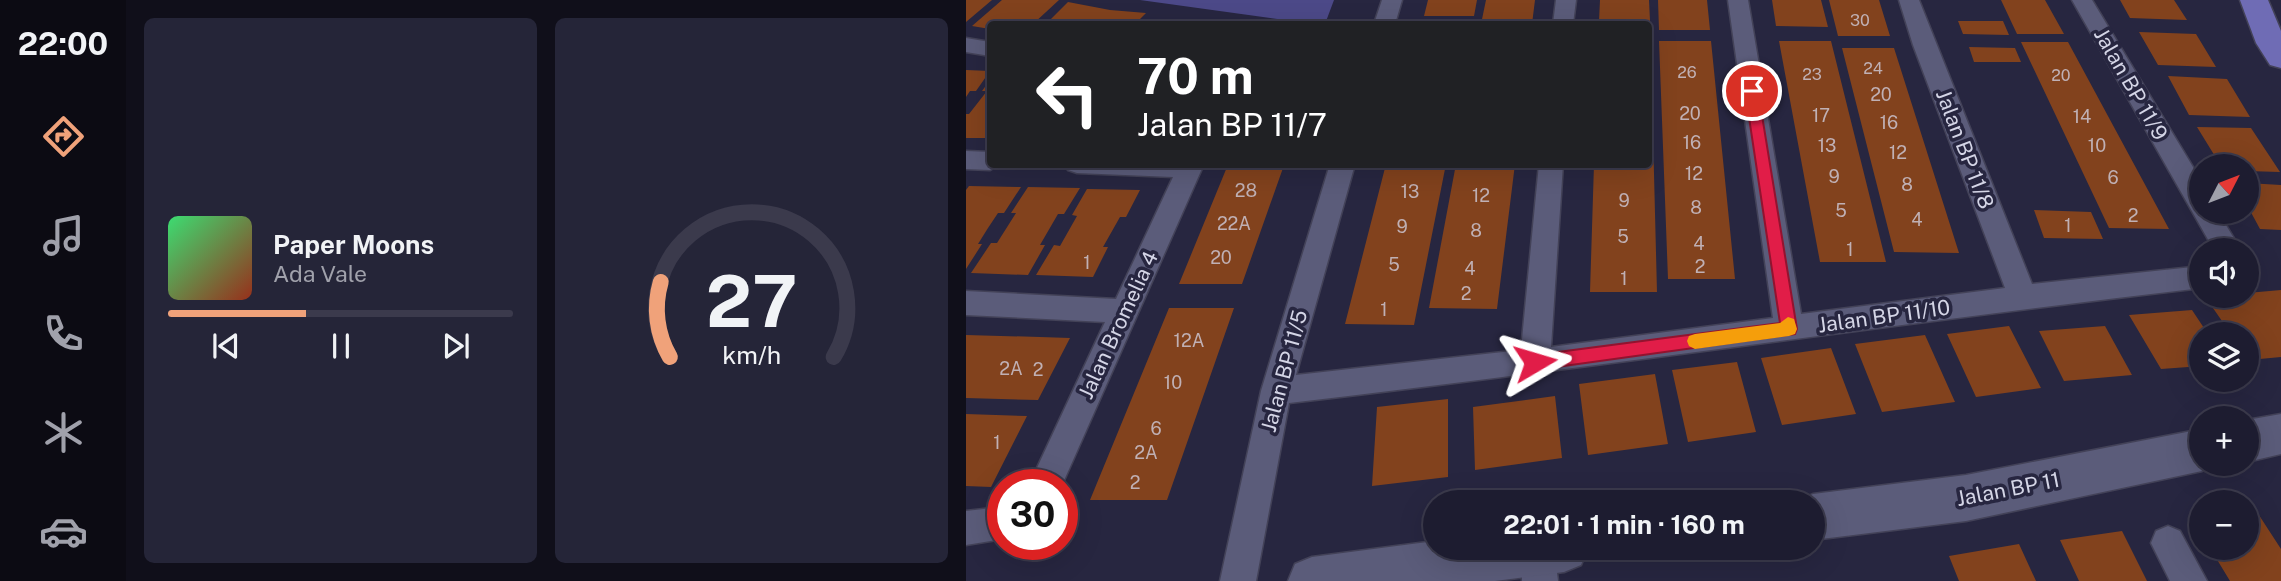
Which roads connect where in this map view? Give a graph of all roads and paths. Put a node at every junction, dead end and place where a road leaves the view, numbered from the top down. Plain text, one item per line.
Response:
1 (1392, 0) edge
2 (1566, 0) edge
3 (1738, 0) edge
4 (1909, 0) edge
5 (2082, 0) edge
6 (2254, 0) edge
7 (1386, 21) edge
8 (1563, 21) edge
9 (966, 45) edge
10 (987, 48) edge
11 (2281, 58) edge
12 (966, 160) edge
13 (987, 161) edge
14 (1191, 168) edge
15 (1342, 168) edge
16 (1552, 168) edge
17 (2189, 183) edge
18 (2189, 278) edge
19 (2023, 297) junction
20 (966, 303) edge
21 (1124, 311) junction
22 (1789, 329) junction
23 (1535, 362) junction
24 (1276, 391) junction
25 (2281, 434) edge
26 (2259, 439) edge
27 (2189, 453) edge
28 (1052, 469) edge
29 (1825, 516) edge
30 (987, 525) edge
31 (966, 528) edge
32 (2168, 543) dead end
33 (1548, 560) edge
34 (1238, 581) edge
35 (1312, 581) edge
36 (2189, 581) edge

1 - 7 street
2 - 8 street
3 - 22 street
4 - 19 street, Jalan BP 11/8
5 - 17 street, Jalan BP 11/9
6 - 11 main road
9 - 10 street
12 - 13 street
14 - 21 street, Jalan Bromelia 4
15 - 24 street, Jalan BP 11/5
16 - 23 street
18 - 19 street, Jalan BP 11/10
19 - 22 street, Jalan BP 11/10
20 - 21 street
21 - 28 street, Jalan Bromelia 4
22 - 23 street, Jalan BP 11/10
23 - 24 street, Jalan BP 11/10
24 - 34 street, Jalan BP 11/5
25 - 26 street
27 - 29 street, Jalan BP 11
30 - 31 street
32 - 36 street
33 - 35 street

